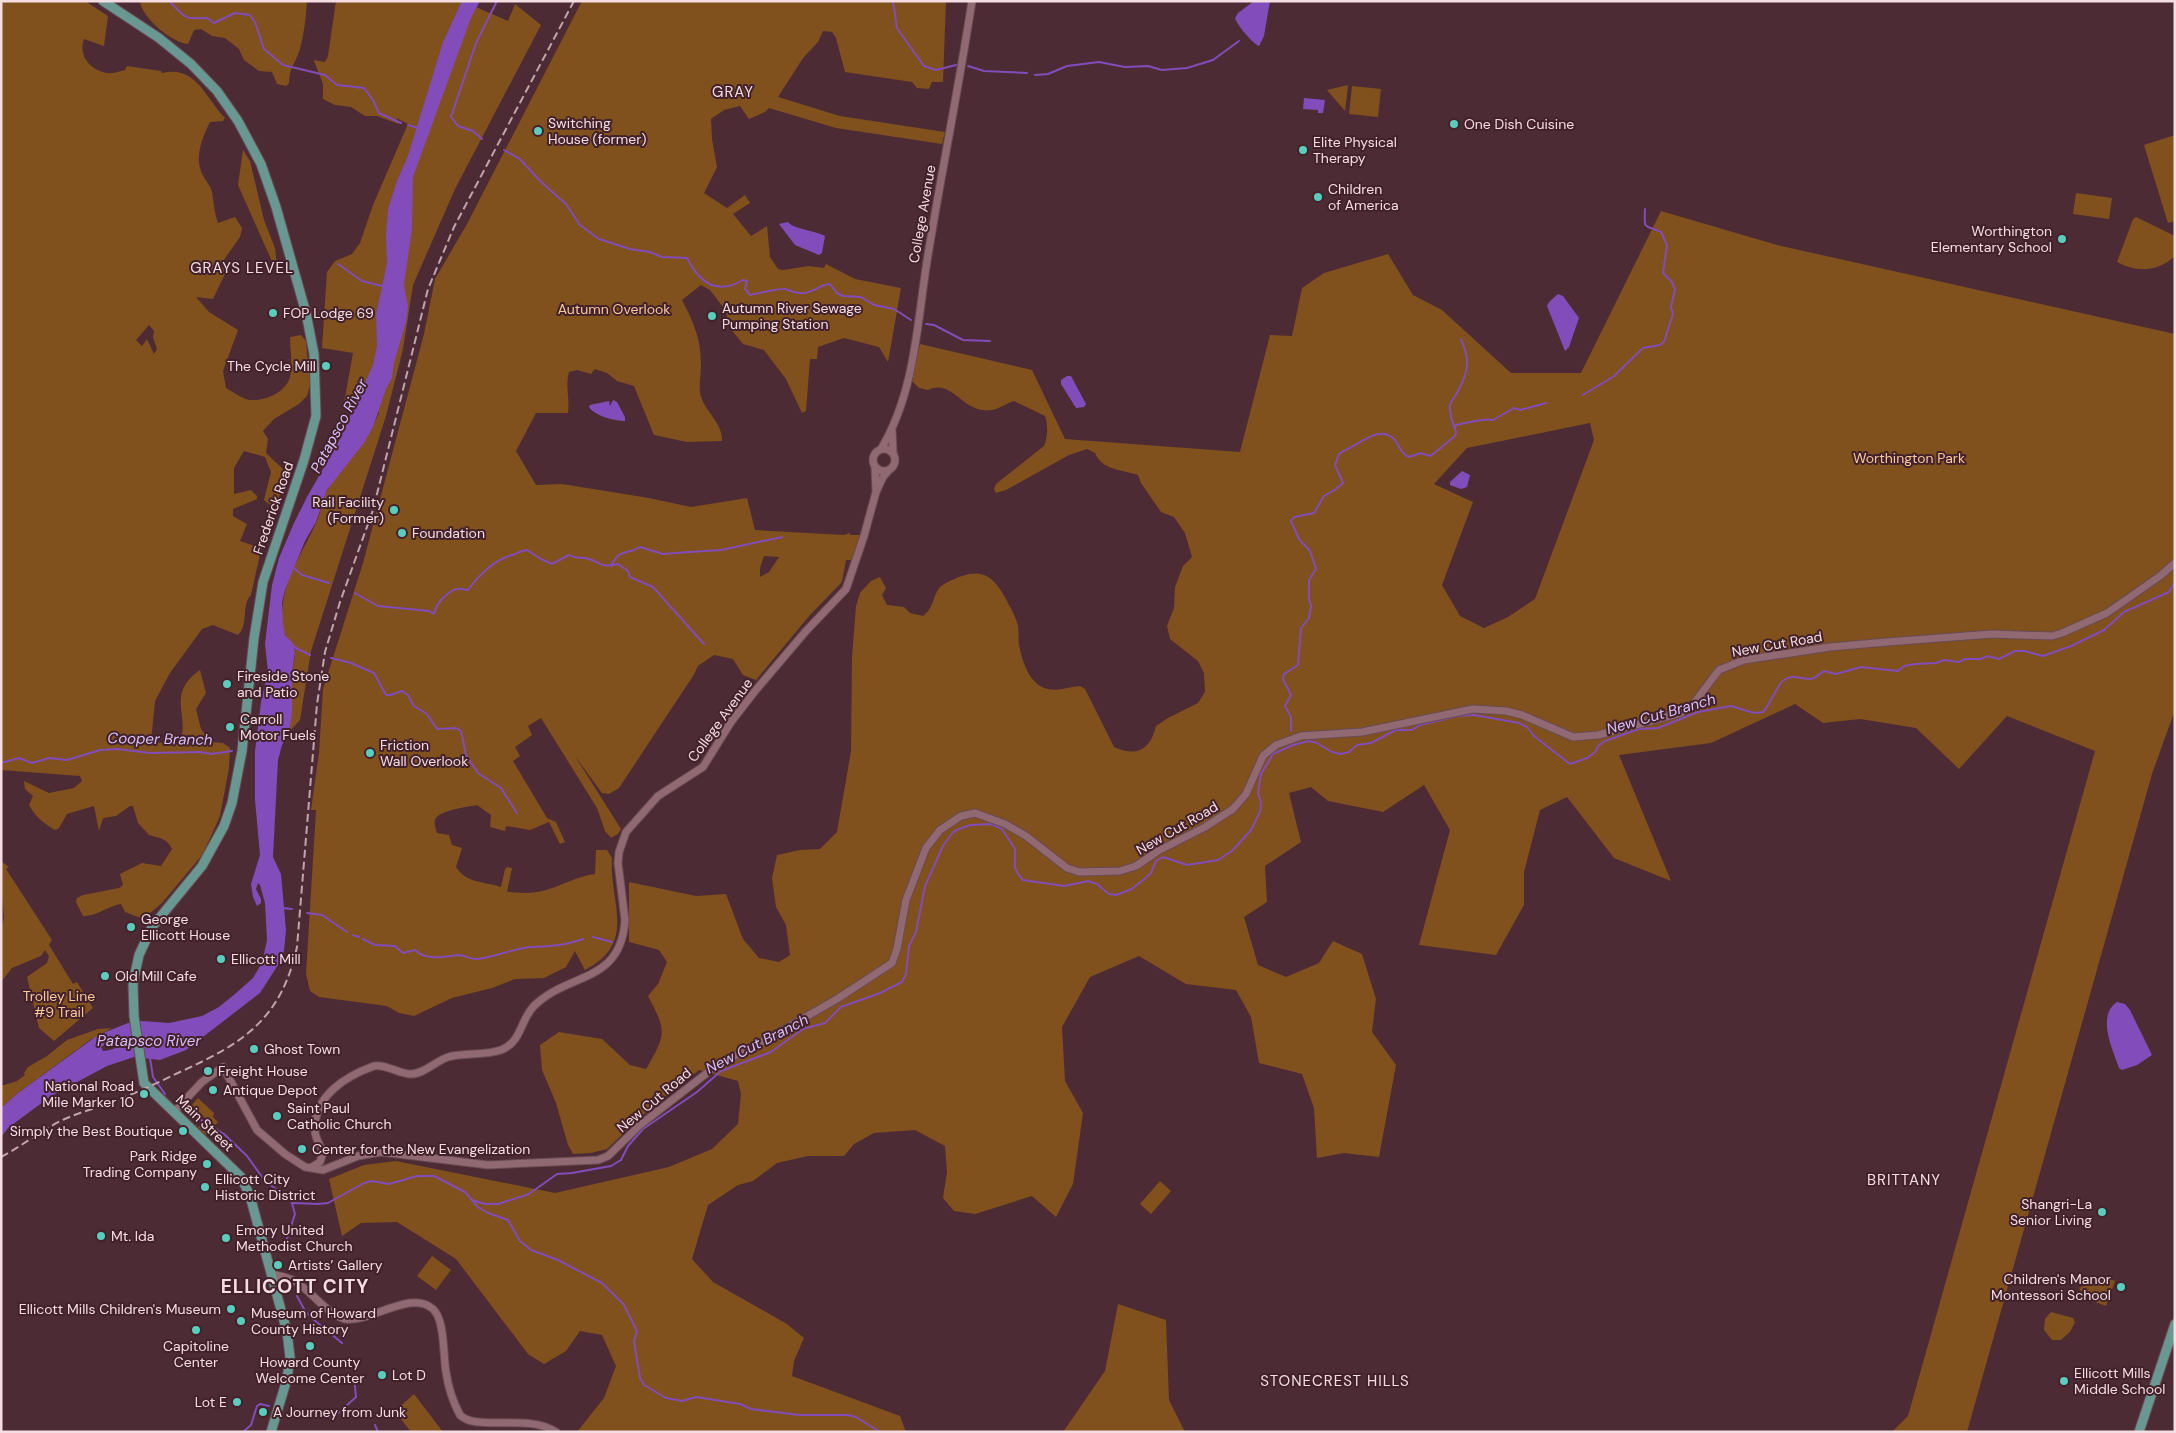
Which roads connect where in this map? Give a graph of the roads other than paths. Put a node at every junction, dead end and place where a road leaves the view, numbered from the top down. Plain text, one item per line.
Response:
1 (103, 1) edge
2 (972, 1) edge
3 (892, 430) junction
4 (881, 449) junction
5 (893, 452) junction
6 (875, 467) junction
7 (889, 470) junction
8 (876, 492) junction
9 (2175, 563) edge
10 (140, 1068) joint
11 (174, 1112) junction
12 (312, 1167) junction
13 (271, 1274) junction
14 (2175, 1324) edge
15 (271, 1432) edge
16 (556, 1432) edge
17 (2139, 1432) edge

1 - 10 main road, Frederick Road
2 - 3 street, College Avenue
3 - 4 street, College Avenue
3 - 5 street, College Avenue
4 - 5 street
4 - 6 street, College Avenue
5 - 7 street, College Avenue
6 - 7 street
6 - 8 street, College Avenue
7 - 8 street, College Avenue
8 - 12 street, College Avenue
9 - 12 street, New Cut Road
10 - 11 main road, Main Street
11 - 12 street
11 - 13 main road, Main Street
13 - 15 main road, Main Street
13 - 16 street
14 - 17 main road

